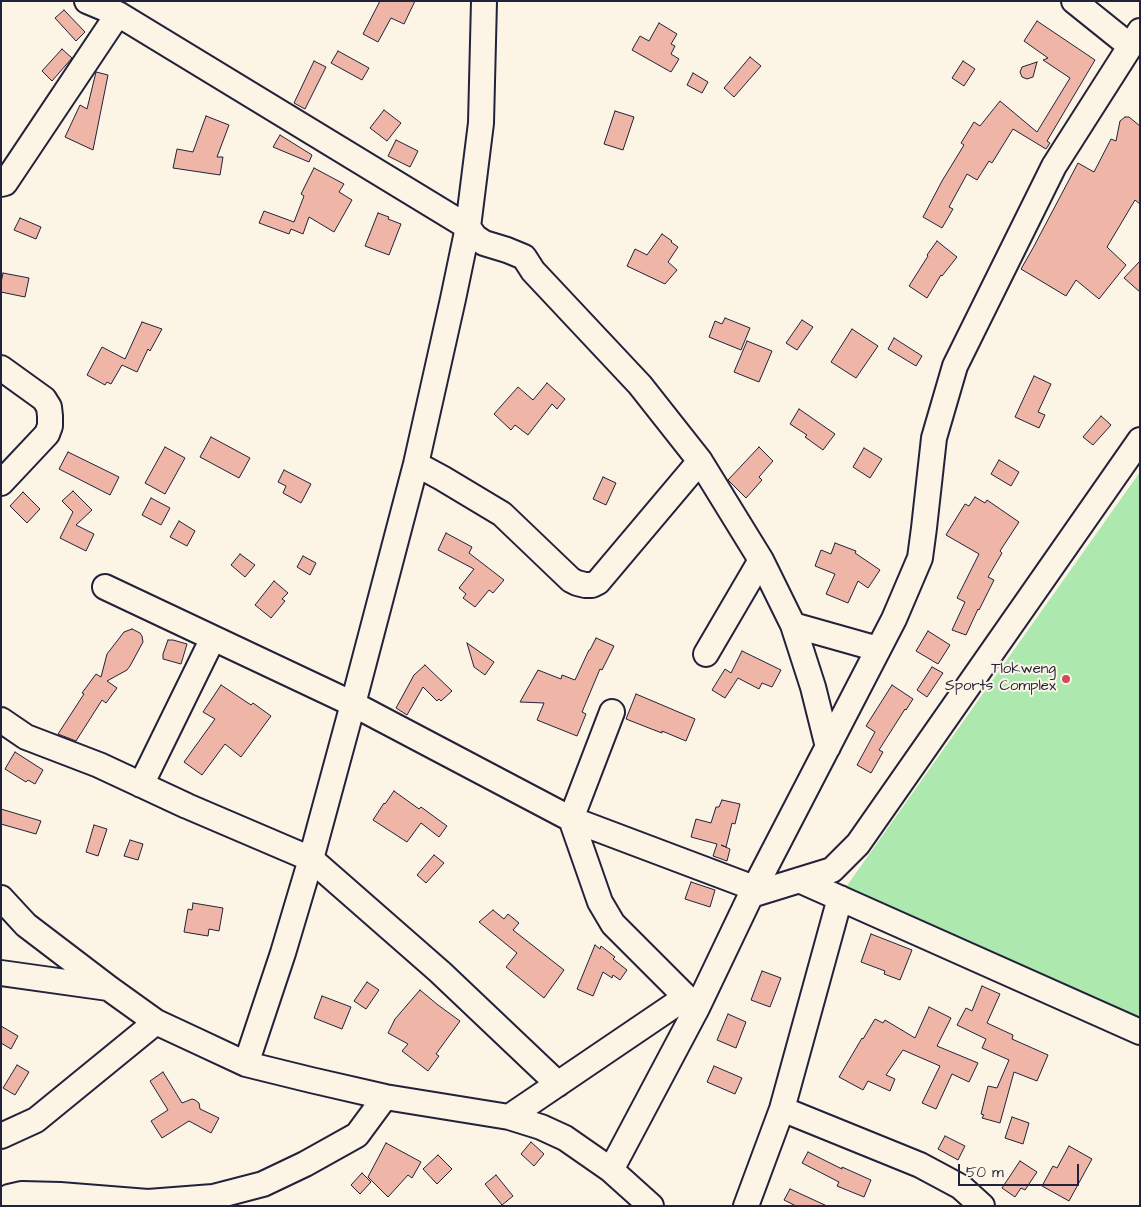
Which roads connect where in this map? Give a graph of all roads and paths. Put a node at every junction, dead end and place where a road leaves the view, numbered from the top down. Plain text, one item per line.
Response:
1 (87, 1) edge
2 (484, 1) edge
3 (1074, 1) edge
4 (118, 14) junction
5 (1135, 39) edge
6 (1, 184) edge
7 (468, 227) junction
8 (1, 368) edge
9 (1140, 440) edge
10 (700, 461) junction
11 (416, 464) junction
12 (1, 483) edge
13 (761, 560) junction
14 (105, 587) dead end
15 (793, 625) junction
16 (213, 638) junction
17 (878, 649) junction
18 (706, 654) dead end
19 (353, 704) junction
20 (612, 712) dead end
21 (1, 720) edge
22 (828, 748) junction
23 (141, 784) junction
24 (571, 819) junction
25 (310, 859) junction
26 (799, 880) junction
27 (753, 892) junction
28 (1, 898) edge
29 (840, 898) junction
30 (1, 973) edge
31 (110, 989) junction
32 (692, 1002) junction
33 (156, 1022) junction
34 (1140, 1032) edge
35 (246, 1064) junction
36 (558, 1084) junction
37 (385, 1097) junction
38 (782, 1109) junction
39 (509, 1117) junction
40 (1, 1136) edge
41 (611, 1170) junction
42 (1, 1202) edge
43 (638, 1202) edge
44 (150, 1204) edge
45 (746, 1206) edge
46 (982, 1206) edge

1 - 4 street
2 - 7 street
3 - 5 street
4 - 6 street
4 - 7 street
5 - 17 street
7 - 10 street
7 - 11 street
8 - 12 street
9 - 26 street
10 - 11 street
10 - 13 street
11 - 19 street
13 - 15 street
13 - 18 street
14 - 16 street
15 - 17 street
15 - 22 street
16 - 19 street
16 - 23 street
17 - 22 street
19 - 24 street
19 - 25 street
20 - 24 street
21 - 23 street
22 - 27 street
23 - 25 street
24 - 27 street
24 - 32 street
25 - 35 street
25 - 36 street
26 - 27 street
26 - 29 street
27 - 32 street
28 - 31 street
29 - 34 street
29 - 38 street
30 - 31 street
31 - 33 street
32 - 36 street
32 - 41 street
33 - 35 street
33 - 40 street
35 - 37 street
36 - 39 street
37 - 39 street
37 - 44 street
38 - 45 street
38 - 46 street
39 - 41 street
41 - 43 street
42 - 44 street

